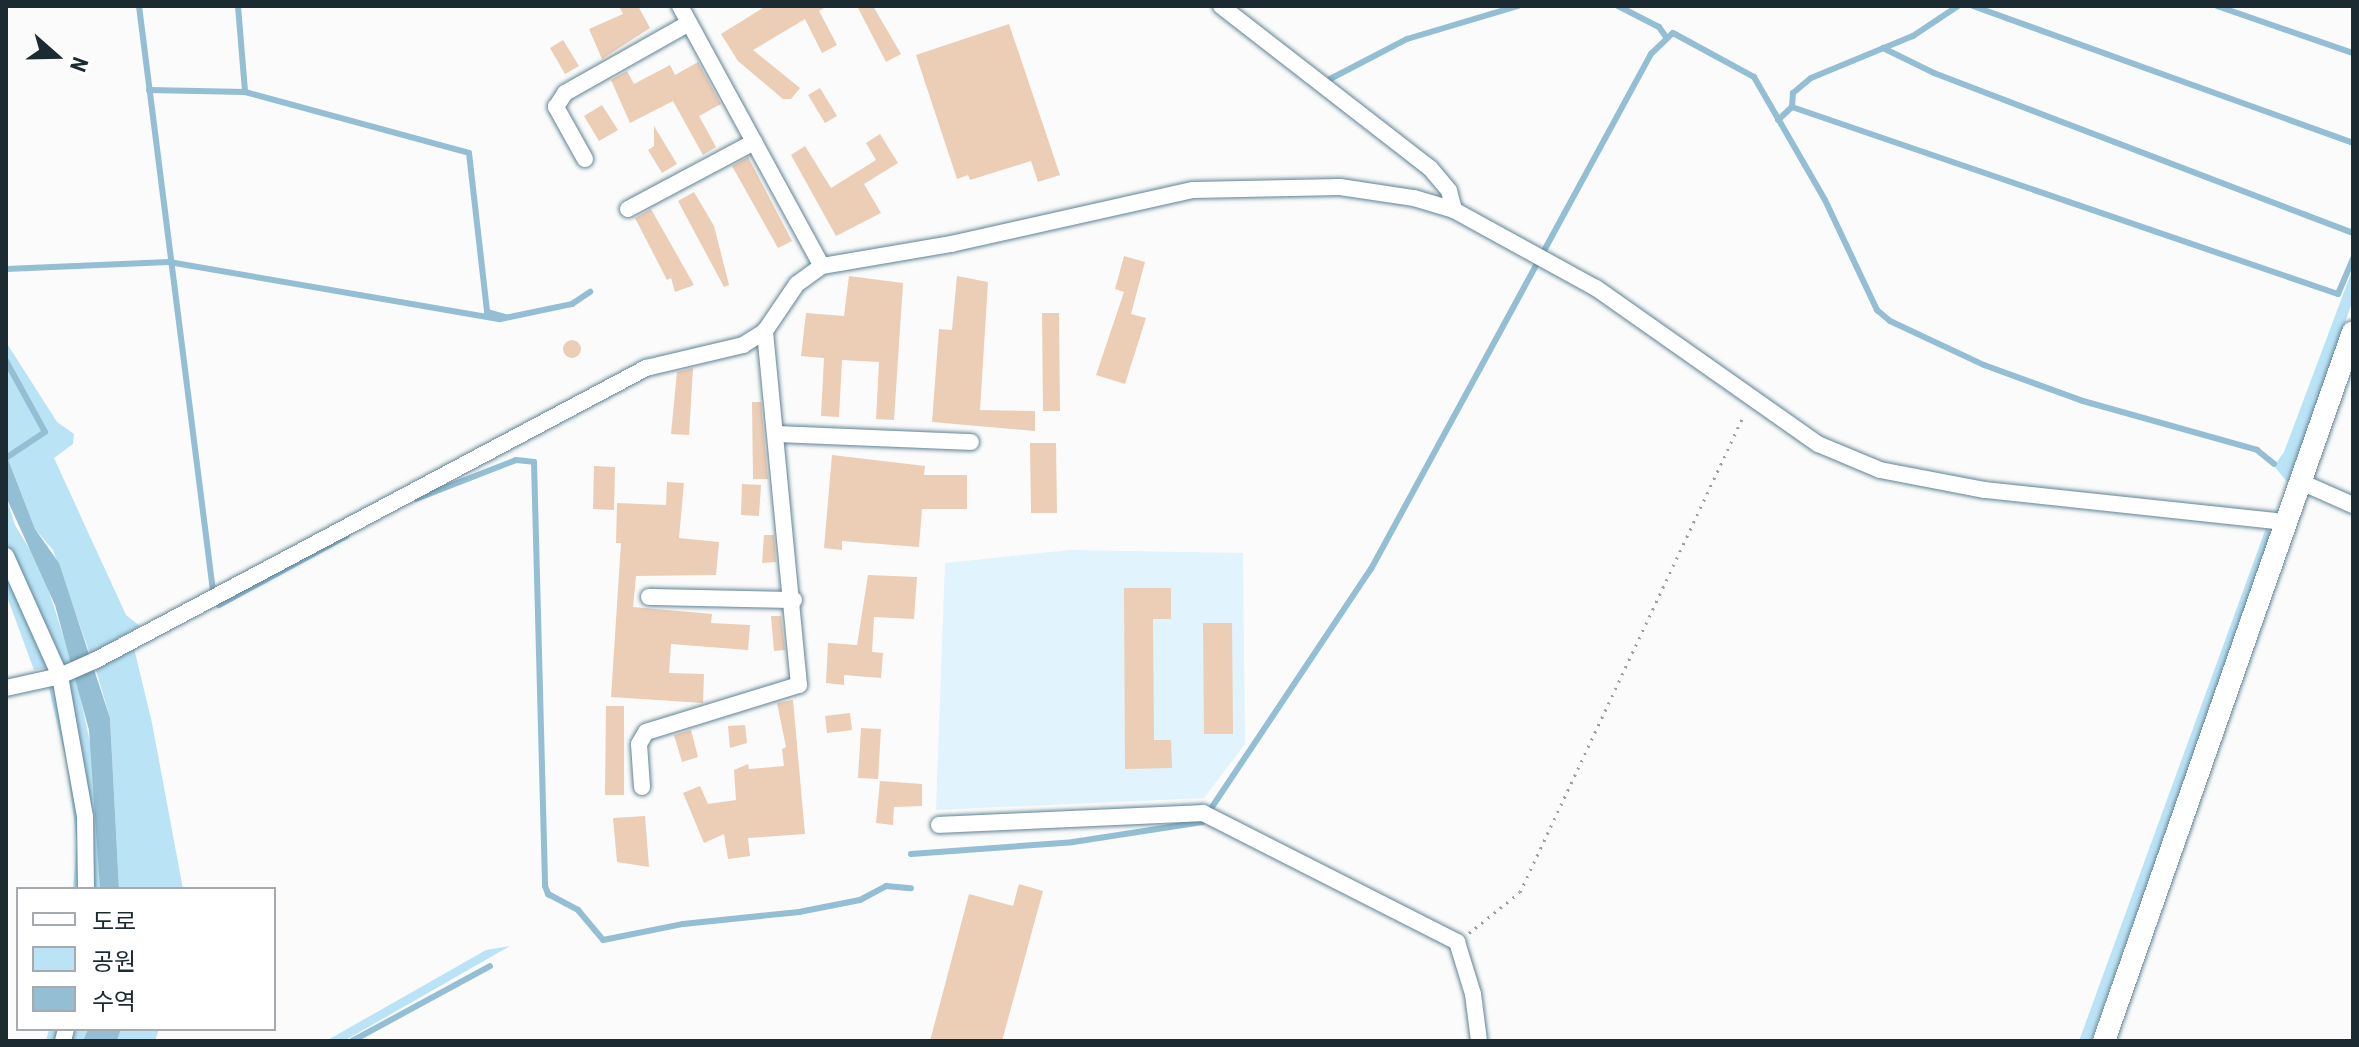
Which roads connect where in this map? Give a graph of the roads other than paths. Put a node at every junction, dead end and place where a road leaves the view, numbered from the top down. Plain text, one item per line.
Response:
1 (680, 6) edge
2 (1221, 6) edge
3 (689, 23) junction
4 (754, 142) junction
5 (585, 159) dead end
6 (628, 209) dead end
7 (1454, 210) junction
8 (822, 266) junction
9 (765, 331) junction
10 (2353, 332) edge
11 (779, 434) junction
12 (971, 442) dead end
13 (2301, 482) junction
14 (2353, 505) edge
15 (2286, 522) junction
16 (6, 556) edge
17 (649, 597) dead end
18 (794, 600) junction
19 (66, 673) junction
20 (6, 688) edge
21 (642, 787) dead end
22 (939, 825) dead end
23 (86, 887) edge
24 (1479, 1041) edge
25 (2104, 1041) edge

1 - 3 street
2 - 7 street
3 - 4 street
3 - 5 street
4 - 6 street
4 - 8 street
7 - 8 street
7 - 15 street
8 - 9 street
9 - 11 street
9 - 19 street
10 - 13 main road
11 - 12 street
11 - 18 street
13 - 14 street
13 - 15 main road
15 - 25 main road
16 - 19 street
17 - 18 street
18 - 21 street
19 - 20 street
19 - 23 street
22 - 24 street

